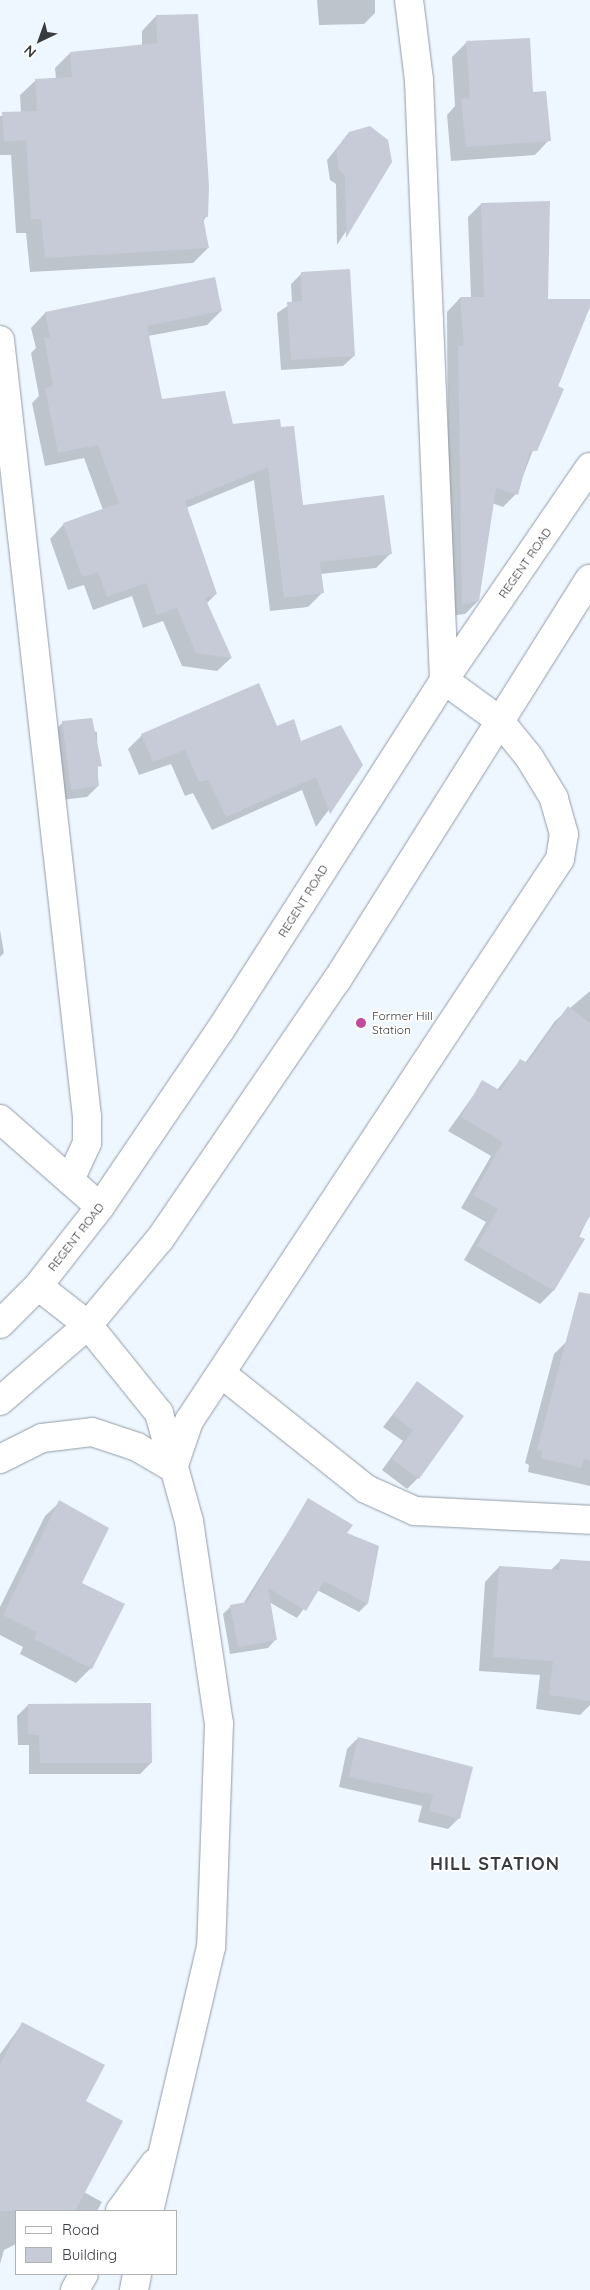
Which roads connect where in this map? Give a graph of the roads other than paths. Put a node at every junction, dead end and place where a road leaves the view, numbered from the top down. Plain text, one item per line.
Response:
1 (409, 0) edge
2 (0, 340) edge
3 (590, 467) edge
4 (590, 578) edge
5 (444, 680) junction
6 (499, 720) junction
7 (0, 1119) edge
8 (70, 1180) junction
9 (100, 1207) junction
10 (38, 1286) junction
11 (0, 1324) edge
12 (88, 1325) junction
13 (222, 1374) junction
14 (0, 1401) edge
15 (0, 1459) edge
16 (173, 1468) junction
17 (590, 1520) edge
18 (164, 2150) junction
19 (121, 2210) edge
20 (149, 2210) edge
21 (83, 2275) edge
22 (137, 2275) edge
23 (75, 2290) edge
24 (134, 2290) edge

1 - 5 street
2 - 8 street
3 - 5 street, REGENT ROAD
4 - 6 street
5 - 6 street
5 - 9 street, REGENT ROAD
6 - 12 street
6 - 13 street
7 - 8 street
8 - 9 street
9 - 10 street, REGENT ROAD
10 - 11 street, REGENT ROAD
10 - 12 street
12 - 14 street
12 - 16 street
13 - 16 street
13 - 17 street
15 - 16 street
16 - 18 street
18 - 19 street
18 - 20 street
21 - 23 street
22 - 24 street

